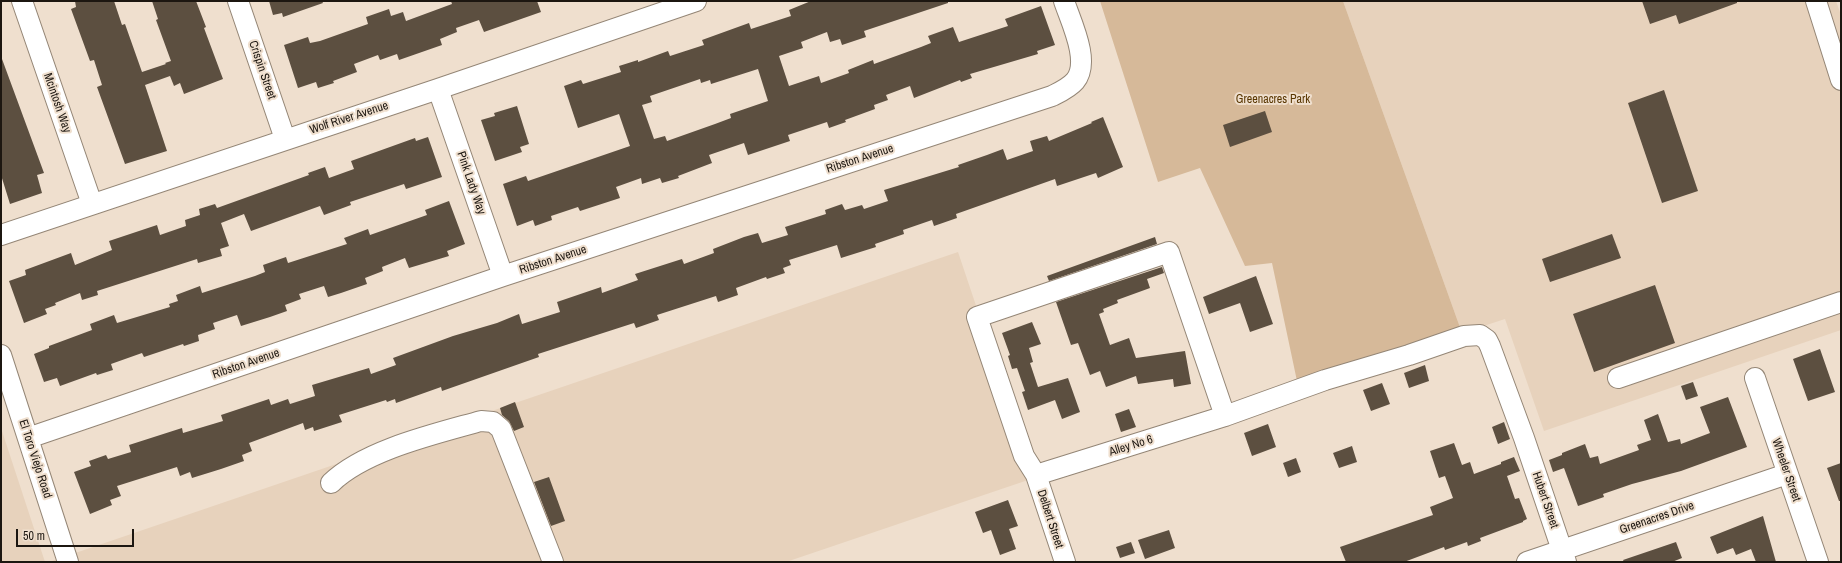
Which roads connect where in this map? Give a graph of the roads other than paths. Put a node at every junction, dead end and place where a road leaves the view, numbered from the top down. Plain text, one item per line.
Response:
1 (22, 1) edge
2 (238, 1) edge
3 (696, 1) edge
4 (1064, 1) edge
5 (1816, 1) edge
6 (1841, 80) edge
7 (438, 89) junction
8 (285, 139) junction
9 (92, 204) junction
10 (1, 235) edge
11 (503, 276) junction
12 (1841, 302) edge
13 (1, 355) edge
14 (1618, 378) dead end
15 (1755, 378) dead end
16 (1225, 416) junction
17 (28, 438) junction
18 (1524, 438) joint
19 (1787, 474) junction
20 (1036, 475) junction
21 (331, 483) dead end
22 (1564, 556) edge
23 (68, 562) edge
24 (553, 562) edge
25 (1065, 562) edge
26 (1527, 562) edge
27 (1818, 562) edge

1 - 9 street, Mcintosh Way
2 - 8 street, Crispin Street
3 - 7 street, Wolf River Avenue
4 - 11 street, Ribston Avenue
5 - 6 street
7 - 8 street, Wolf River Avenue
7 - 11 street, Pink Lady Way
8 - 9 street, Wolf River Avenue
9 - 10 street, Wolf River Avenue
11 - 17 street, Ribston Avenue
12 - 14 street
13 - 17 street, El Toro Viejo Road
15 - 19 street, Wheeler Street
16 - 18 street, Alley No 6
16 - 20 street, Alley No 6
16 - 20 street, Delbert Street
17 - 23 street, El Toro Viejo Road
18 - 22 street, Hubert Street
19 - 22 street, Greenacres Drive
19 - 27 street, Wheeler Street
20 - 25 street, Delbert Street
21 - 24 street
22 - 26 street, Greenacres Drive

